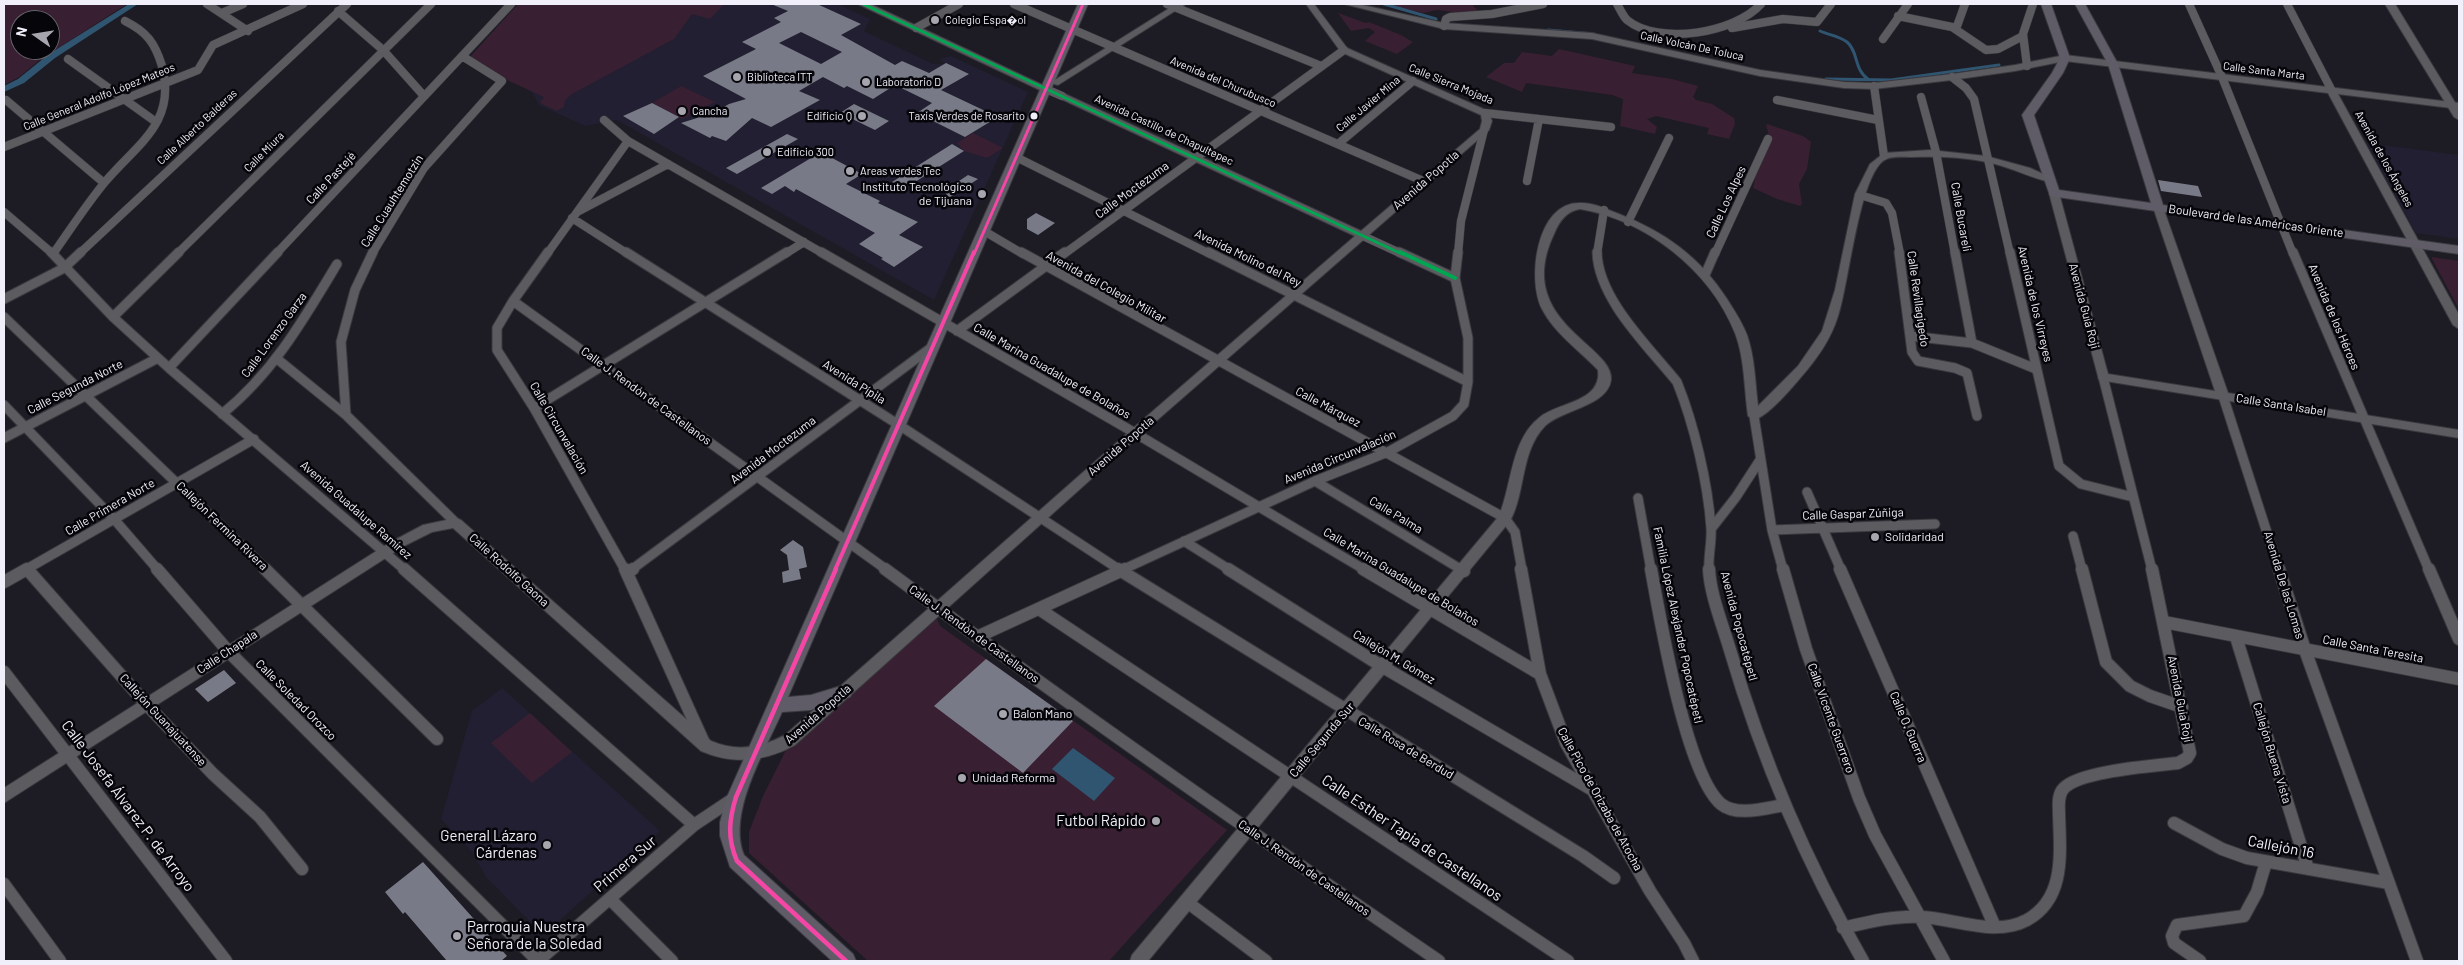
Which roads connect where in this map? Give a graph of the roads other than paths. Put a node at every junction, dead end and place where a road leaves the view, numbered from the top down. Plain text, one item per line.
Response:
1 (207, 4) edge
2 (243, 4) edge
3 (303, 4) edge
4 (347, 4) edge
5 (431, 4) edge
6 (510, 4) edge
7 (863, 4) edge
8 (959, 4) edge
9 (1014, 4) edge
10 (1083, 4) edge
11 (1167, 4) edge
12 (1310, 4) edge
13 (1348, 4) edge
14 (1543, 4) edge
15 (1617, 4) edge
16 (1761, 4) edge
17 (1831, 4) edge
18 (1908, 4) edge
19 (1965, 4) edge
20 (2033, 4) edge
21 (2046, 4) edge
22 (2080, 4) edge
23 (2189, 4) edge
24 (2287, 4) edge
25 (2390, 4) edge
26 (1179, 6) edge
27 (338, 11) junction
28 (222, 13) junction
29 (1898, 16) junction
30 (125, 21) dead end
31 (1444, 26) junction
32 (916, 28) junction
33 (1722, 28) junction
34 (1072, 29) junction
35 (1956, 29) junction
36 (248, 31) junction
37 (2021, 37) junction
38 (1883, 39) dead end
39 (1114, 47) junction
40 (383, 50) junction
41 (1344, 50) junction
42 (462, 56) junction
43 (2065, 58) junction
44 (68, 59) dead end
45 (2113, 64) junction
46 (2030, 65) junction
47 (1321, 66) junction
48 (1952, 77) junction
49 (2222, 77) junction
50 (2054, 79) junction
51 (166, 81) junction
52 (1413, 81) junction
53 (1050, 86) junction
54 (1874, 86) junction
55 (2332, 91) junction
56 (424, 96) junction
57 (1062, 96) joint
58 (1921, 97) dead end
59 (124, 98) junction
60 (6, 100) dead end
61 (1777, 100) dead end
62 (2456, 106) edge
63 (1260, 110) junction
64 (1485, 112) junction
65 (2459, 117) edge
66 (1539, 119) junction
67 (604, 120) dead end
68 (1878, 120) junction
69 (156, 122) junction
70 (1611, 127) dead end
71 (1484, 130) junction
72 (42, 131) junction
73 (1669, 138) dead end
74 (1768, 139) dead end
75 (628, 141) junction
76 (1338, 144) junction
77 (4, 147) edge
78 (1936, 152) junction
79 (1884, 156) junction
80 (1016, 157) junction
81 (1987, 157) junction
82 (1196, 158) junction
83 (668, 164) junction
84 (2049, 179) junction
85 (1423, 181) junction
86 (1527, 182) dead end
87 (104, 183) junction
88 (2054, 193) junction
89 (1860, 195) junction
90 (2158, 207) junction
91 (1604, 210) junction
92 (1122, 211) junction
93 (4, 212) edge
94 (574, 215) junction
95 (1628, 222) junction
96 (2281, 225) junction
97 (984, 232) junction
98 (1363, 236) junction
99 (804, 242) junction
100 (2417, 244) junction
101 (2459, 250) edge
102 (53, 254) junction
103 (337, 264) dead end
104 (1043, 266) junction
105 (64, 268) junction
106 (1704, 275) junction
107 (1455, 278) junction
108 (1295, 295) junction
109 (4, 299) edge
110 (513, 301) junction
111 (706, 302) junction
112 (113, 316) junction
113 (4, 317) edge
114 (943, 323) junction
115 (2459, 325) edge
116 (956, 330) junction
117 (1910, 336) junction
118 (1972, 343) junction
119 (933, 346) junction
120 (158, 358) junction
121 (276, 358) junction
122 (1217, 363) junction
123 (603, 365) junction
124 (168, 368) junction
125 (2036, 369) junction
126 (2103, 377) junction
127 (1468, 382) junction
128 (88, 395) junction
129 (2223, 396) junction
130 (860, 400) junction
131 (4, 405) edge
132 (534, 408) junction
133 (222, 414) junction
134 (346, 415) junction
135 (1754, 416) junction
136 (1977, 416) dead end
137 (2364, 418) junction
138 (899, 425) junction
139 (25, 427) junction
140 (1135, 434) junction
141 (2459, 434) edge
142 (4, 438) edge
143 (254, 439) junction
144 (1388, 452) junction
145 (1760, 460) junction
146 (758, 476) junction
147 (1315, 481) junction
148 (177, 483) junction
149 (1807, 492) dead end
150 (2133, 497) junction
151 (1638, 498) dead end
152 (1259, 507) junction
153 (1040, 518) junction
154 (1505, 518) junction
155 (114, 519) junction
156 (456, 523) junction
157 (1935, 524) dead end
158 (1822, 527) junction
159 (1711, 529) junction
160 (1772, 530) junction
161 (2073, 536) dead end
162 (1184, 541) junction
163 (848, 542) junction
164 (385, 552) junction
165 (27, 569) junction
166 (1120, 571) junction
167 (1464, 571) junction
168 (627, 573) junction
169 (4, 582) edge
170 (303, 605) junction
171 (938, 608) junction
172 (1039, 609) junction
173 (1431, 610) junction
174 (2164, 622) junction
175 (977, 637) junction
176 (2236, 637) junction
177 (2459, 639) edge
178 (2305, 650) junction
179 (228, 651) junction
180 (1383, 667) junction
181 (4, 672) edge
182 (1540, 674) junction
183 (2459, 679) edge
184 (844, 692) junction
185 (777, 704) junction
186 (147, 705) junction
187 (2182, 707) junction
188 (1346, 711) junction
189 (437, 739) dead end
190 (706, 746) junction
191 (69, 755) junction
192 (755, 755) junction
193 (1292, 777) junction
194 (1593, 790) junction
195 (4, 796) edge
196 (736, 797) junction
197 (1784, 805) junction
198 (2174, 823) dead end
199 (694, 825) junction
200 (1248, 830) junction
201 (2266, 862) junction
202 (302, 869) dead end
203 (2308, 869) junction
204 (1614, 878) dead end
205 (4, 884) edge
206 (2389, 884) junction
207 (610, 899) junction
208 (1187, 902) junction
209 (1921, 917) junction
210 (1995, 927) junction
211 (1843, 928) junction
212 (60, 961) edge
213 (226, 961) edge
214 (538, 961) edge
215 (672, 961) edge
216 (846, 961) edge
217 (1138, 961) edge
218 (1266, 961) edge
219 (1439, 961) edge
220 (1568, 961) edge
221 (1693, 961) edge
222 (1863, 961) edge
223 (1944, 961) edge
224 (2200, 961) edge
225 (2417, 961) edge

1 - 28 street
2 - 28 street
3 - 36 street
4 - 27 street, Calle Alberto Balderas
5 - 40 street, Calle Miura
6 - 42 street, Calle Pastejé
7 - 32 main road, Avenida Castillo de Chapultepec
8 - 32 street
9 - 34 street, Avenida del Churubusco
10 - 34 main road
11 - 26 street
12 - 41 street, Calle Sierra Mojada
13 - 31 street, Calle Volcán De Toluca
14 - 31 street
15 - 33 street
16 - 33 street
17 - 33 street
18 - 29 street
19 - 35 street
20 - 37 street
21 - 43 main road
22 - 45 main road
23 - 49 street, Avenida de los Héroes
24 - 55 street, Avenida de los Ángeles
25 - 62 main road
26 - 39 street
26 - 47 street
27 - 40 street
27 - 105 street, Calle Alberto Balderas
28 - 36 street
29 - 35 street
29 - 38 street
30 - 51 street
31 - 54 street, Calle Volcán De Toluca
32 - 53 main road, Avenida Castillo de Chapultepec
34 - 39 street, Avenida del Churubusco
34 - 53 main road
35 - 37 street
36 - 51 street, Calle General Adolfo López Mateos
37 - 46 street
39 - 53 street
39 - 63 street, Avenida del Churubusco
40 - 56 street
40 - 112 street, Calle Miura
41 - 47 street, Calle Moctezuma
41 - 52 street, Calle Sierra Mojada
42 - 56 street, Calle Pastejé
42 - 134 street, Calle Cuauhtemotzin
43 - 45 street, Calle Santa Marta
43 - 46 street, Calle Volcán De Toluca
43 - 50 main road
44 - 59 street
45 - 49 street, Calle Santa Marta
45 - 90 main road
46 - 48 street, Calle Volcán De Toluca
46 - 50 street
47 - 63 street, Calle Moctezuma
48 - 54 street, Calle Volcán De Toluca
48 - 81 street, Avenida de los Virreyes
49 - 55 street, Calle Santa Marta
49 - 96 street, Avenida de los Héroes
50 - 84 main road
51 - 59 street, Calle General Adolfo López Mateos
51 - 69 street
52 - 64 street, Calle Sierra Mojada
52 - 76 street, Calle Javier Mina
53 - 57 street, Avenida Castillo de Chapultepec
53 - 80 main road
54 - 68 street
55 - 62 street, Calle Santa Marta
55 - 100 street, Avenida de los Ángeles
56 - 124 street, Calle Pastejé
57 - 82 street, Avenida Castillo de Chapultepec
58 - 78 street, Calle Bucareli
59 - 69 street
59 - 72 street, Calle General Adolfo López Mateos
60 - 72 street
61 - 68 street
62 - 65 main road
63 - 76 street, Avenida del Churubusco
63 - 82 street, Calle Moctezuma
64 - 66 street, Calle Sierra Mojada
64 - 71 street, Avenida Circunvalación
66 - 70 street, Calle Sierra Mojada
66 - 86 street
67 - 75 street, Calle Marina Guadalupe de Bolaños
68 - 79 street
69 - 87 street
71 - 85 street, Avenida Popotla
71 - 107 street, Avenida Circunvalación
72 - 77 street, Calle General Adolfo López Mateos
72 - 87 street
73 - 95 street
74 - 106 street, Calle Los Alpes
75 - 83 street, Calle Marina Guadalupe de Bolaños
75 - 94 street, Calle Circunvalación
76 - 85 street, Avenida del Churubusco
78 - 79 street
78 - 81 street
78 - 118 street, Calle Bucareli
79 - 89 street
80 - 92 street, Avenida Molino del Rey
80 - 97 main road
81 - 84 street
81 - 125 street, Avenida de los Virreyes
82 - 92 street, Calle Moctezuma
82 - 98 street, Avenida Castillo de Chapultepec
83 - 94 street
83 - 99 street, Calle Marina Guadalupe de Bolaños
84 - 88 main road
85 - 98 street, Avenida Popotla
87 - 102 street
88 - 90 main road, Boulevard de las Américas Oriente
88 - 126 street, Avenida Guía Roji
89 - 117 street, Calle Revillagigedo
89 - 135 street
90 - 96 main road, Boulevard de las Américas Oriente
90 - 129 street, Avenida De las Lomas
91 - 95 street
91 - 154 street
91 - 159 street, Avenida Popocatépetl
92 - 104 street, Calle Moctezuma
92 - 108 street, Avenida Molino del Rey
93 - 102 street, Avenida Guadalupe Ramírez
94 - 110 street, Calle Circunvalación
94 - 111 street, Avenida Pípila
95 - 106 street
96 - 100 main road, Boulevard de las Américas Oriente
96 - 137 street, Avenida de los Héroes
97 - 104 street, Avenida del Colegio Militar
97 - 114 main road
98 - 107 street, Avenida Castillo de Chapultepec
98 - 108 street, Avenida Popotla
99 - 111 street
99 - 114 street, Calle Marina Guadalupe de Bolaños
100 - 101 main road, Boulevard de las Américas Oriente
100 - 115 street, Avenida de los Ángeles
102 - 105 street, Avenida Guadalupe Ramírez
103 - 121 street, Calle Lorenzo Garza
104 - 116 street, Calle Moctezuma
104 - 122 street, Avenida del Colegio Militar
105 - 109 street, Calle Alberto Balderas
105 - 112 street, Avenida Guadalupe Ramírez
106 - 135 street
107 - 127 street, Avenida Circunvalación
108 - 122 street, Avenida Popotla
108 - 127 street, Avenida Molino del Rey
110 - 123 street, Calle J. Rendón de Castellanos
110 - 132 street, Calle Circunvalación
111 - 123 street
111 - 130 street, Avenida Pípila
112 - 120 street, Avenida Guadalupe Ramírez
113 - 128 street, Callejón Fermina Rivera
114 - 116 street, Calle Marina Guadalupe de Bolaños
114 - 119 main road
116 - 140 street, Calle Marina Guadalupe de Bolaños
117 - 118 street
117 - 136 street, Calle Revillagigedo
118 - 125 street
119 - 130 street, Avenida Moctezuma
119 - 138 main road
120 - 124 street, Avenida Guadalupe Ramírez
120 - 128 street, Calle Segunda Norte
121 - 133 street, Calle Lorenzo Garza
121 - 134 street, Calle Rodolfo Gaona
122 - 140 street, Avenida Popotla
122 - 144 street, Calle Márquez
123 - 132 street
123 - 146 street, Calle J. Rendón de Castellanos
124 - 133 street, Avenida Guadalupe Ramírez
125 - 150 street, Avenida de los Virreyes
126 - 129 street, Calle Santa Isabel
126 - 150 street, Avenida Guía Roji
127 - 144 street, Avenida Circunvalación
128 - 139 street, Calle Segunda Norte
128 - 148 street, Callejón Fermina Rivera
129 - 137 street, Calle Santa Isabel
129 - 178 street, Avenida De las Lomas
130 - 138 street, Avenida Pípila
130 - 146 street, Avenida Moctezuma
131 - 139 street, Calle Soledad Orozco
132 - 168 street, Calle Circunvalación
133 - 143 street, Avenida Guadalupe Ramírez
134 - 156 street, Calle Rodolfo Gaona
135 - 145 street
137 - 141 street, Calle Santa Isabel
137 - 177 street, Avenida de los Héroes
138 - 153 street, Avenida Pípila
138 - 163 main road
139 - 142 street, Calle Segunda Norte
139 - 155 street, Calle Soledad Orozco
140 - 152 street, Calle Marina Guadalupe de Bolaños
140 - 153 street, Avenida Popotla
143 - 148 street, Calle Primera Norte
143 - 164 street, Avenida Guadalupe Ramírez
144 - 147 street, Avenida Circunvalación
144 - 154 street, Calle Márquez
145 - 159 street
145 - 160 street, Calle Vicente Guerrero
146 - 163 street, Calle J. Rendón de Castellanos
146 - 168 street, Avenida Moctezuma
147 - 152 street, Avenida Circunvalación
147 - 167 street, Calle Palma
148 - 155 street, Calle Primera Norte
148 - 170 street, Callejón Fermina Rivera
149 - 158 street, Calle O. Guerra
150 - 174 street, Avenida Guía Roji
151 - 197 street, Familia López Alexjander Popocatépetl
152 - 162 street, Avenida Circunvalación
152 - 173 street, Calle Marina Guadalupe de Bolaños
153 - 166 street, Avenida Pípila
153 - 171 street, Avenida Popotla
154 - 167 street, Calle Segunda Sur
154 - 182 street, Calle Pico de Orizaba de Atocha
155 - 165 street, Calle Primera Norte
155 - 179 street, Calle Soledad Orozco
156 - 164 street, Calle Chapala
156 - 190 street, Calle Rodolfo Gaona
157 - 158 street, Calle Gaspar Zúñiga
158 - 160 street, Calle Gaspar Zúñiga
158 - 210 street, Calle O. Guerra
159 - 197 street, Avenida Popocatépetl
160 - 209 street, Calle Vicente Guerrero
161 - 187 street
162 - 166 street, Avenida Circunvalación
162 - 180 street, Callejón M. Gómez
163 - 171 street, Calle J. Rendón de Castellanos
163 - 185 main road
164 - 170 street, Calle Chapala
164 - 199 street, Avenida Guadalupe Ramírez
165 - 169 street, Calle Primera Norte
165 - 186 street, Callejón Guanajuatense
166 - 172 street, Avenida Circunvalación
166 - 188 street, Calle Rosa de Berdud
167 - 173 street, Calle Segunda Sur
168 - 190 street, Calle Circunvalación
170 - 179 street, Calle Chapala
170 - 189 street, Callejón Fermina Rivera
171 - 175 street, Calle J. Rendón de Castellanos
171 - 184 street, Avenida Popotla
172 - 175 street, Avenida Circunvalación
172 - 193 street, Calle Esther Tapia de Castellanos
173 - 180 street, Calle Segunda Sur
173 - 182 street, Calle Marina Guadalupe de Bolaños
174 - 176 street, Calle Santa Teresita
174 - 187 street, Avenida Guía Roji
175 - 200 street, Calle J. Rendón de Castellanos
176 - 178 street, Calle Santa Teresita
176 - 203 street, Callejón Buena Vista
178 - 183 street, Calle Santa Teresita
178 - 206 street, Avenida De las Lomas
179 - 186 street, Calle Chapala
179 - 214 street, Calle Soledad Orozco
180 - 188 street, Calle Segunda Sur
180 - 194 street, Callejón M. Gómez
181 - 191 street, Calle Josefa Álvarez P. de Arroyo
182 - 194 street, Calle Pico de Orizaba de Atocha
184 - 185 main road
184 - 192 street, Avenida Popotla
185 - 192 main road
186 - 191 street, Calle Chapala
186 - 202 street, Callejón Guanajuatense
187 - 210 street, Avenida Guía Roji
188 - 193 street, Calle Segunda Sur
188 - 204 street, Calle Rosa de Berdud
190 - 192 street, Calle Rodolfo Gaona
191 - 195 street, Calle Chapala
191 - 213 street, Calle Josefa Álvarez P. de Arroyo
192 - 196 main road
193 - 200 street, Calle Segunda Sur
193 - 220 street, Calle Esther Tapia de Castellanos
194 - 221 street, Calle Pico de Orizaba de Atocha
196 - 199 street, Primera Sur
196 - 216 main road
197 - 211 street, Avenida Popocatépetl
198 - 201 street, Callejón 16
199 - 207 street, Primera Sur
200 - 208 street, Calle Segunda Sur
200 - 219 street, Calle J. Rendón de Castellanos
201 - 203 street, Callejón 16
201 - 224 street
203 - 206 street, Callejón 16
205 - 212 street
206 - 225 street, Avenida De las Lomas
207 - 214 street, Primera Sur
207 - 215 street
208 - 217 street, Calle Segunda Sur
208 - 218 street
209 - 210 street, Avenida Guía Roji
209 - 211 street, Avenida Guía Roji
209 - 223 street, Calle Vicente Guerrero
211 - 222 street, Avenida Popocatépetl

